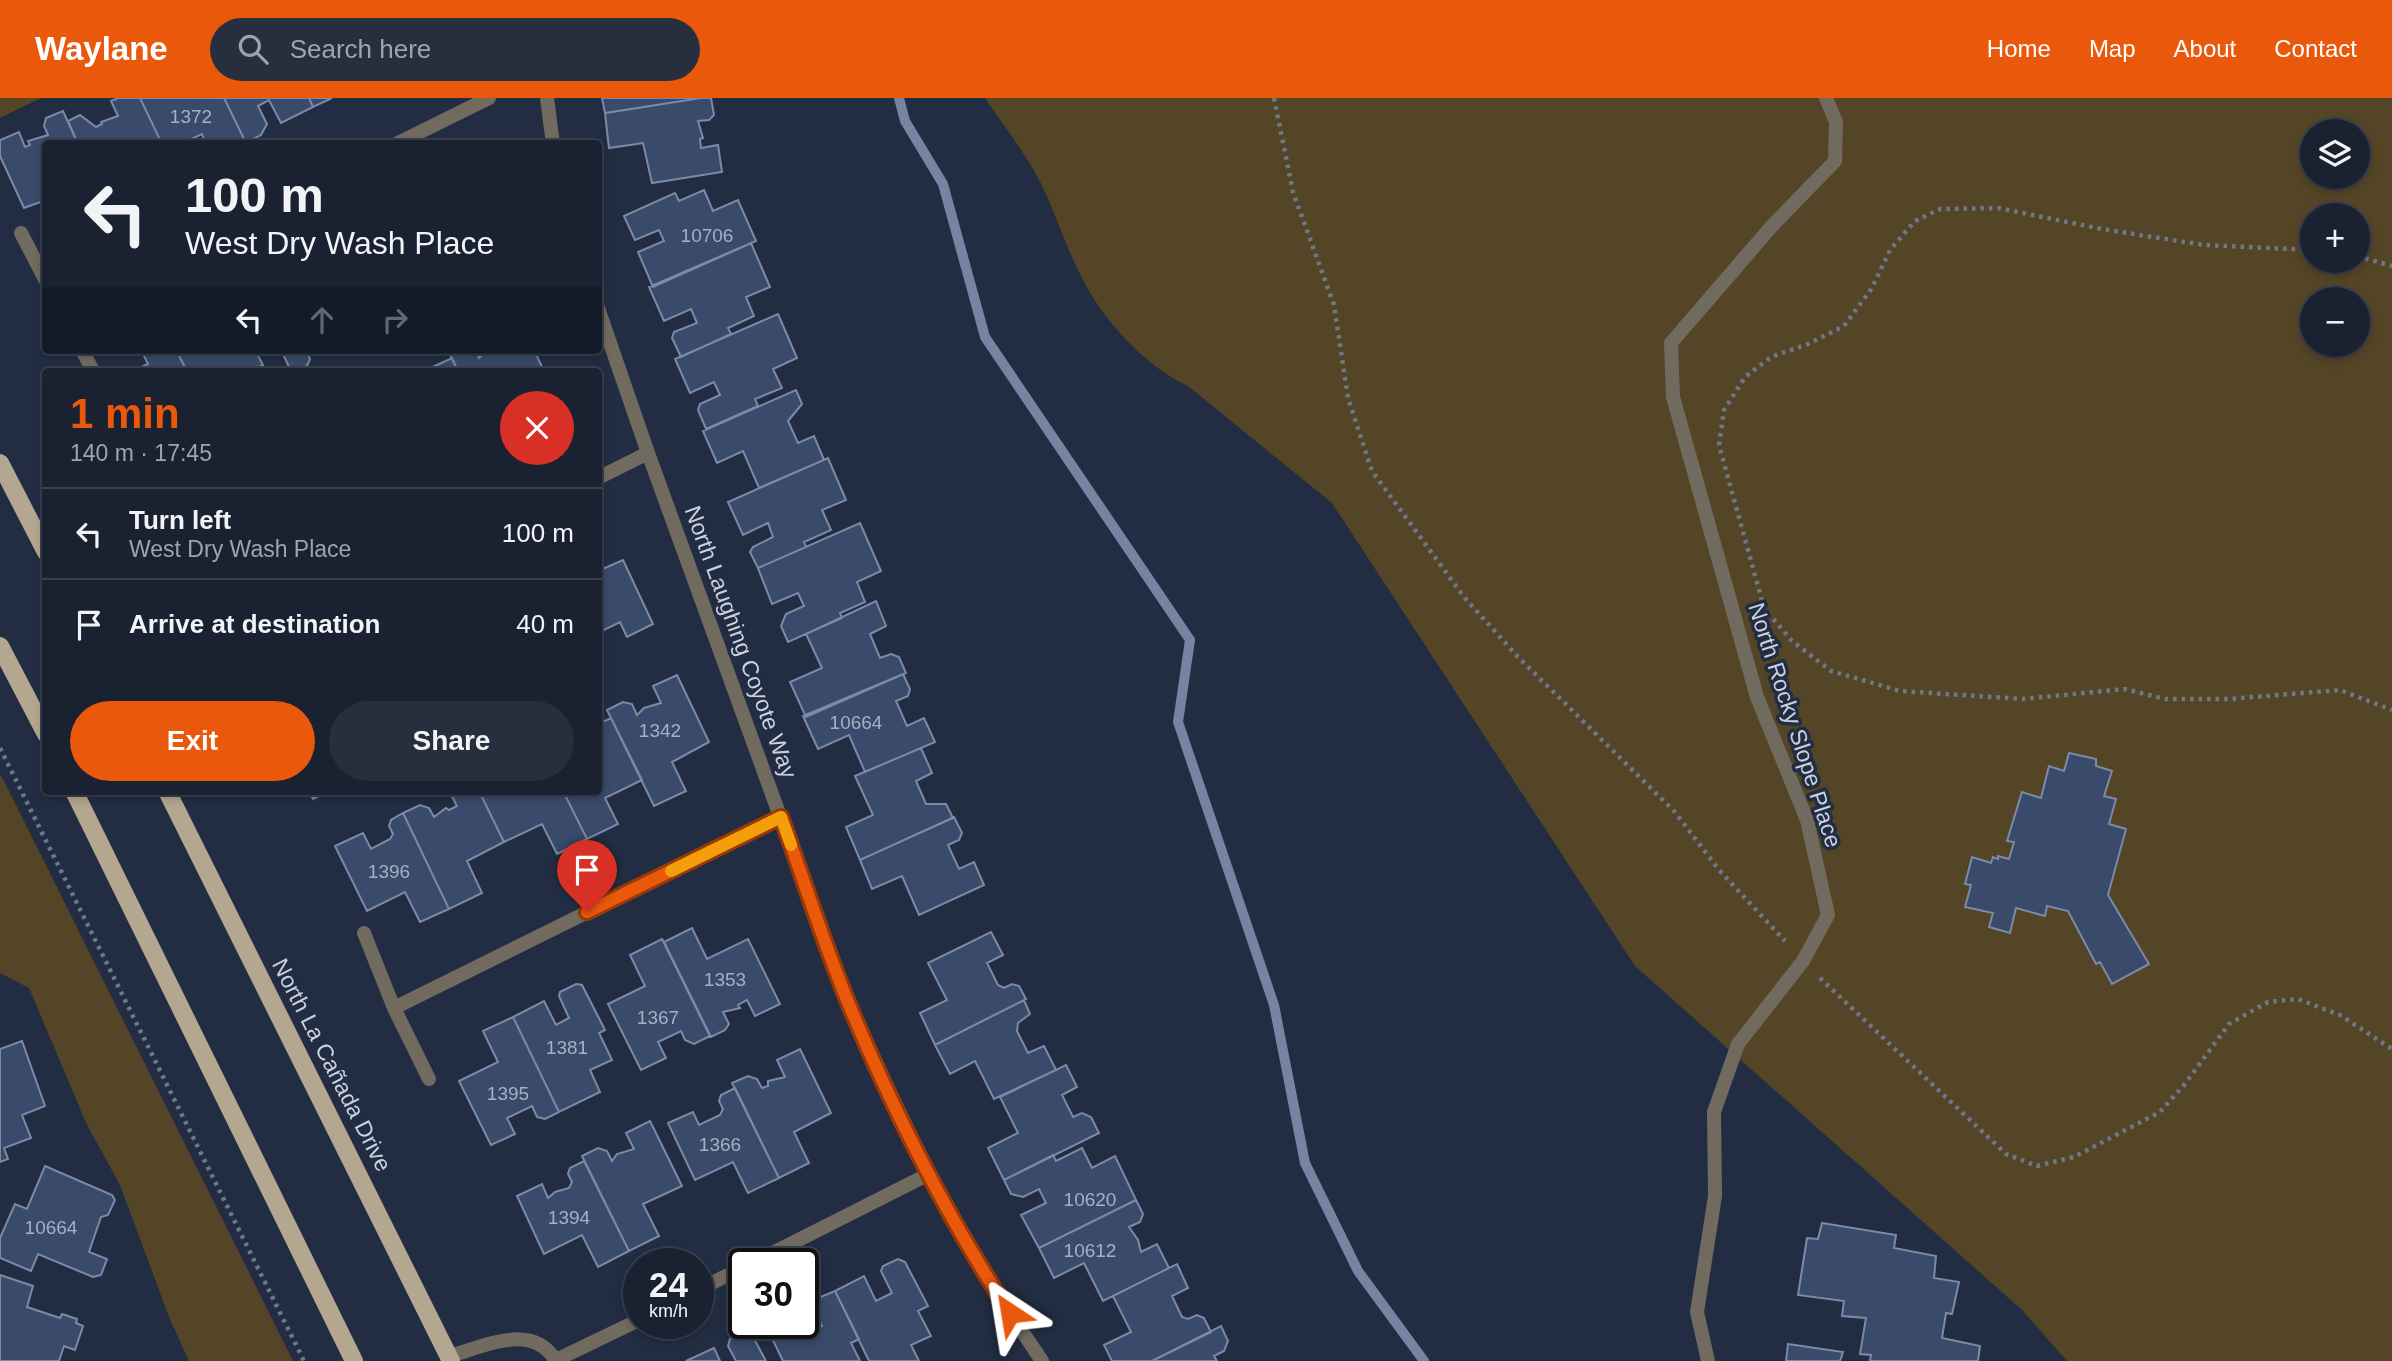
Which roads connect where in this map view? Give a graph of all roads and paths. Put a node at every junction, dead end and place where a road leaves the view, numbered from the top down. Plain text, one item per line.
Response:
1 (489, 98) edge
2 (547, 98) edge
3 (1274, 98) edge
4 (1826, 98) edge
5 (404, 140) edge
6 (552, 140) edge
7 (20, 233) dead end
8 (2300, 249) edge
9 (2370, 260) edge
10 (2392, 267) edge
11 (42, 274) edge
12 (602, 320) edge
13 (648, 453) junction
14 (0, 463) edge
15 (602, 476) edge
16 (42, 544) edge
17 (0, 646) edge
18 (2392, 710) edge
19 (42, 726) edge
20 (0, 748) edge
21 (76, 795) edge
22 (169, 795) edge
23 (781, 817) junction
24 (364, 933) dead end
25 (1803, 961) junction
26 (394, 1008) junction
27 (2392, 1049) edge
28 (429, 1079) dead end
29 (929, 1174) junction
30 (783, 1248) edge
31 (623, 1328) edge
32 (450, 1359) edge
33 (304, 1361) edge
34 (354, 1361) edge
35 (556, 1361) edge
36 (1042, 1361) edge
37 (1708, 1361) edge

1 - 5 street
2 - 6 street
3 - 25 path
4 - 25 street, North Rocky Slope Place
7 - 11 street
8 - 18 path
9 - 10 path
12 - 13 street, North Laughing Coyote Way
13 - 15 street
13 - 23 street, North Laughing Coyote Way
14 - 16 main road
17 - 19 main road
20 - 33 path
21 - 34 main road
22 - 32 main road, North La Cañada Drive
23 - 26 street
23 - 29 street, North Laughing Coyote Way
24 - 26 street
25 - 27 path
25 - 37 street, North Rocky Slope Place
26 - 28 street
29 - 30 street
29 - 36 street, North Laughing Coyote Way
31 - 35 street
32 - 35 street

